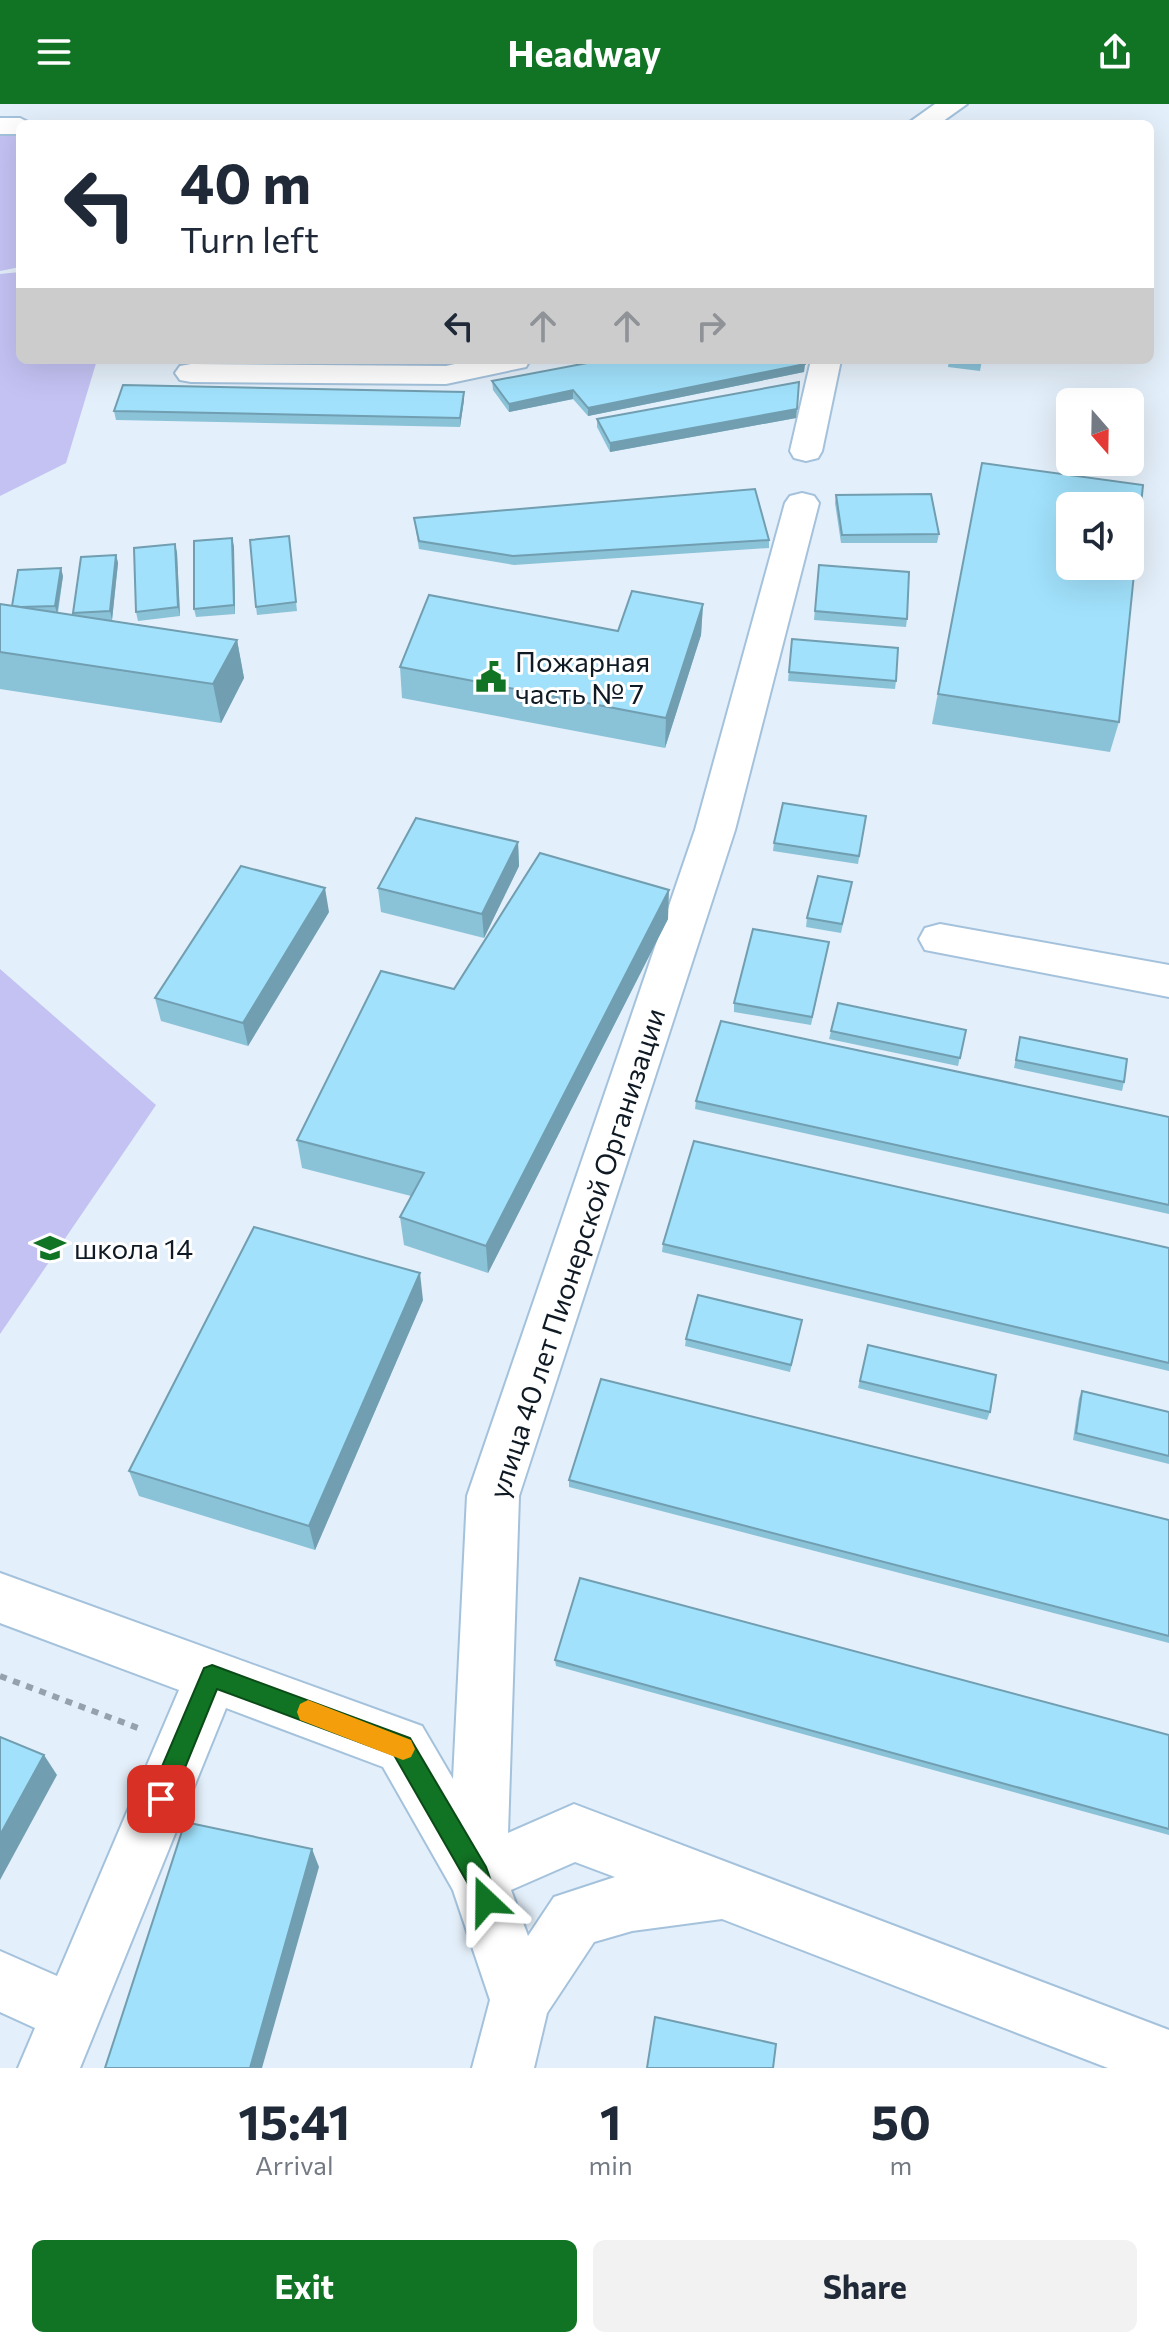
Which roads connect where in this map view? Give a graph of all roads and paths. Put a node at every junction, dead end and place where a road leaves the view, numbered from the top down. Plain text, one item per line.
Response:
1 (954, 104) edge
2 (927, 120) edge
3 (497, 364) edge
4 (825, 364) edge
5 (191, 373) dead end
6 (806, 451) dead end
7 (802, 503) dead end
8 (940, 939) dead end
9 (1169, 981) edge
10 (0, 1598) edge
11 (0, 1676) edge
12 (212, 1676) junction
13 (183, 1745) junction
14 (477, 1876) junction
15 (725, 1890) junction
16 (0, 1981) edge
17 (520, 2000) junction
18 (72, 2014) junction
19 (1169, 2061) edge
20 (49, 2068) edge
21 (503, 2068) edge

1 - 2 street
3 - 5 street
4 - 6 street
7 - 14 street, улица 40 лет Пионерской Организации
8 - 9 street
10 - 12 street
11 - 13 path
12 - 13 street
12 - 14 street
13 - 18 street
14 - 15 street
14 - 17 street
15 - 17 street
15 - 19 street
16 - 18 street
17 - 21 street
18 - 20 street

